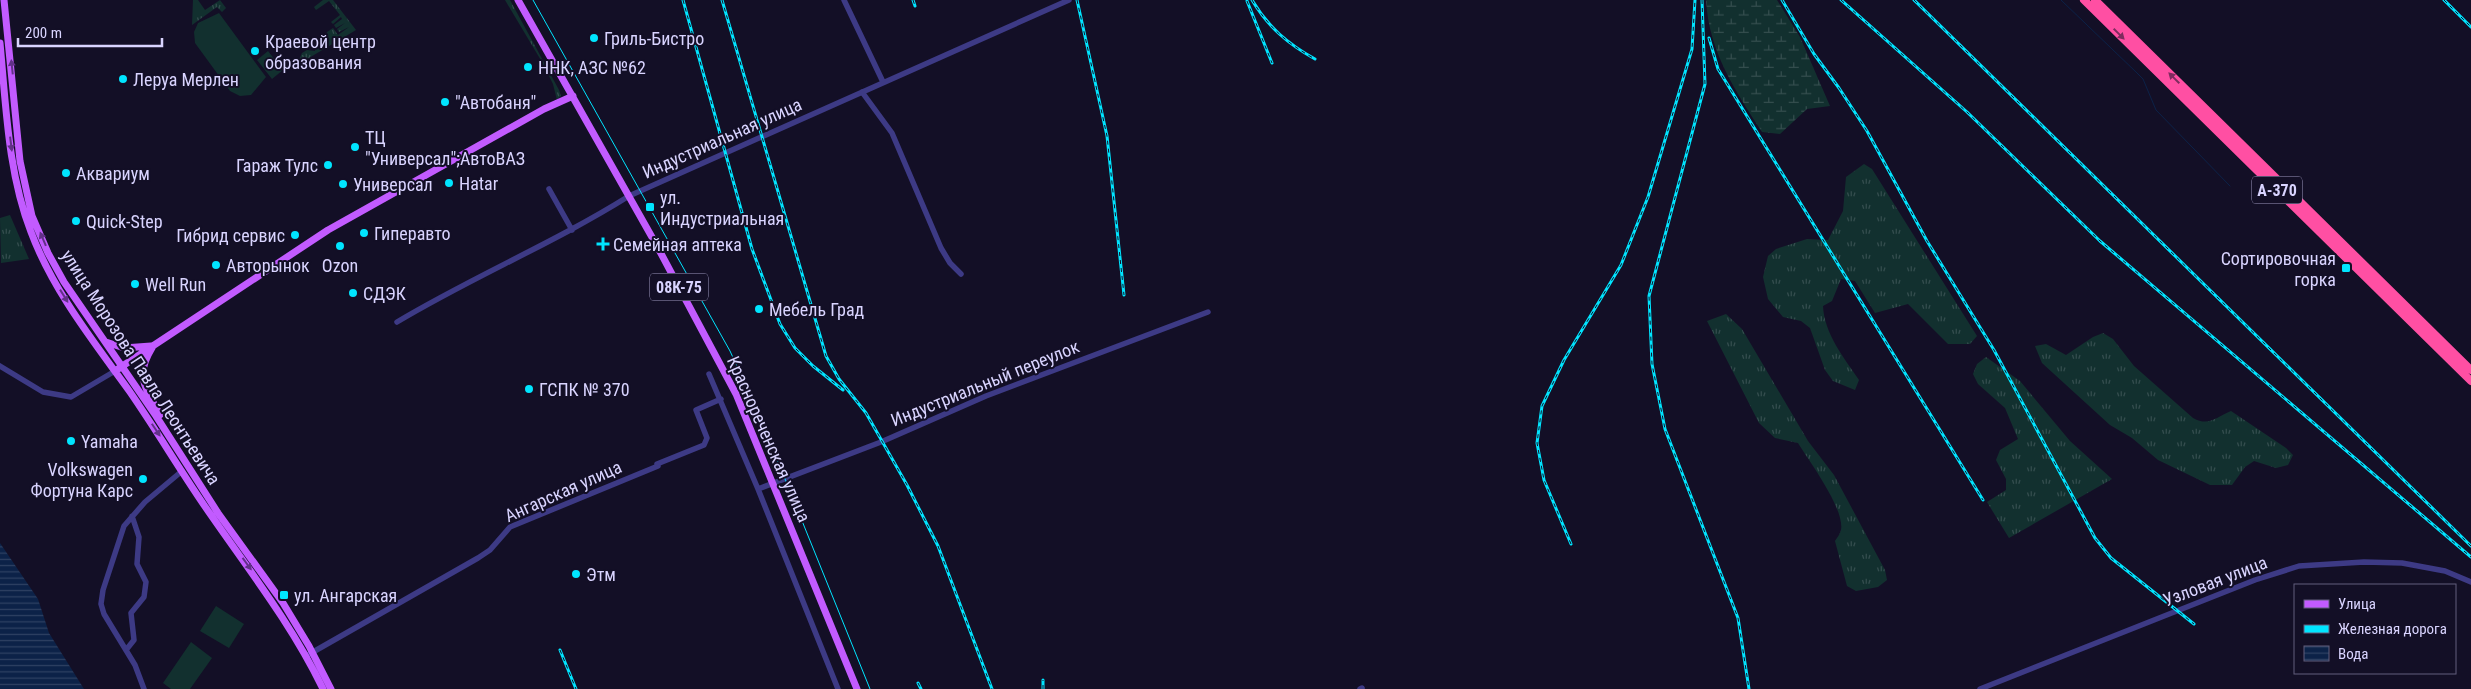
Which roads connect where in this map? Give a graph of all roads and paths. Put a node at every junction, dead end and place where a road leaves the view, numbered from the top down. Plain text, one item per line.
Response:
1 (4, 0) edge
2 (518, 0) edge
3 (844, 0) edge
4 (1068, 0) edge
5 (2084, 0) edge
6 (2095, 0) edge
7 (0, 43) edge
8 (882, 82) junction
9 (862, 92) junction
10 (573, 96) junction
11 (549, 189) dead end
12 (629, 196) junction
13 (572, 230) junction
14 (961, 274) dead end
15 (1208, 312) dead end
16 (397, 322) dead end
17 (94, 326) junction
18 (154, 345) junction
19 (0, 366) edge
20 (118, 369) junction
21 (2471, 370) edge
22 (709, 374) dead end
23 (2471, 381) edge
24 (721, 399) junction
25 (170, 438) junction
26 (182, 471) junction
27 (774, 483) junction
28 (758, 489) junction
29 (132, 516) junction
30 (2471, 582) edge
31 (126, 650) junction
32 (309, 654) junction
33 (144, 689) edge
34 (323, 689) edge
35 (330, 689) edge
36 (838, 689) edge
37 (857, 689) edge
38 (1980, 689) edge

17 -> 1 main road, улица Морозова Павла Леонтьевича
2 - 10 main road, Краснореченская улица
3 - 8 street
4 - 8 street, Индустриальная улица
5 -> 23 highway, А-370
21 -> 6 highway, А-370
7 -> 20 main road, улица Морозова Павла Леонтьевича
8 - 9 street, Индустриальная улица
9 - 12 street, Индустриальная улица
9 - 14 street
10 - 12 main road, Краснореченская улица / 08К-75
10 - 18 main road
11 - 13 street
12 - 13 street, Индустриальная улица
12 - 27 main road, Краснореченская улица / 08К-75
13 - 16 street, Индустриальная улица
15 - 27 street, Индустриальный переулок
17 - 18 main road
17 - 20 main road, улица Морозова Павла Леонтьевича
18 - 20 main road
18 - 25 main road
19 - 20 street
20 - 25 main road, улица Морозова Павла Леонтьевича
20 -> 26 main road, улица Морозова Павла Леонтьевича
22 - 24 street
24 - 28 street
24 - 32 street, Ангарская улица
25 - 32 main road, улица Морозова Павла Леонтьевича
26 - 29 street
26 -> 32 main road, улица Морозова Павла Леонтьевича
27 - 28 street, Индустриальный переулок
27 - 37 main road, Краснореченская улица / 08К-75
28 - 36 street
29 - 31 street
29 - 31 street
30 - 38 street, Узловая улица
31 - 33 street
32 - 34 main road, улица Морозова Павла Леонтьевича
32 - 35 main road, улица Морозова Павла Леонтьевича

